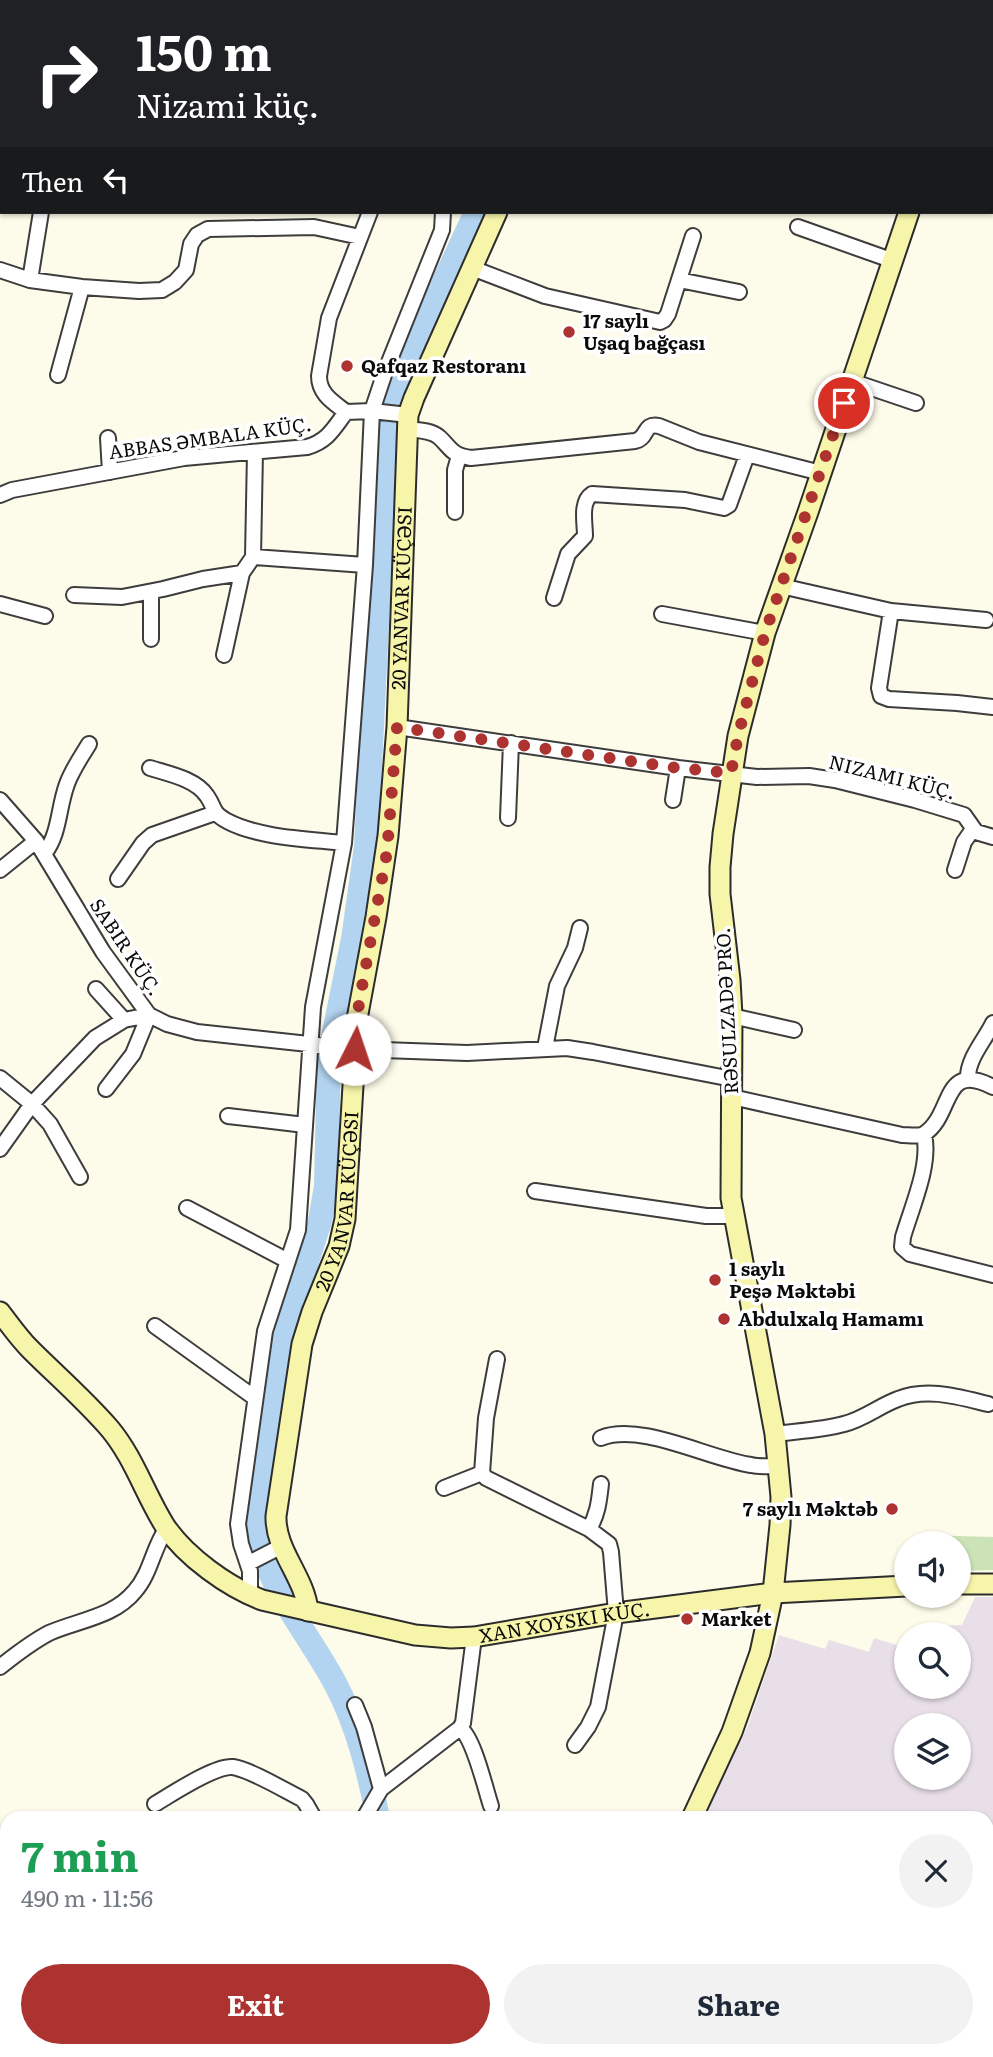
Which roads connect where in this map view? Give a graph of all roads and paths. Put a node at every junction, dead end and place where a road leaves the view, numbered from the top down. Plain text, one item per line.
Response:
1 (41, 214) edge
2 (369, 214) edge
3 (443, 214) edge
4 (496, 214) edge
5 (908, 214) edge
6 (797, 227) dead end
7 (693, 236) dead end
8 (360, 237) junction
9 (891, 260) junction
10 (472, 268) junction
11 (0, 270) edge
12 (30, 280) junction
13 (679, 280) junction
14 (82, 287) junction
15 (739, 292) dead end
16 (58, 375) dead end
17 (851, 382) junction
18 (916, 403) dead end
19 (372, 411) junction
20 (346, 412) junction
21 (408, 422) junction
22 (108, 439) dead end
23 (256, 452) junction
24 (747, 455) junction
25 (459, 456) junction
26 (110, 472) junction
27 (821, 473) junction
28 (0, 495) edge
29 (455, 512) dead end
30 (253, 557) junction
31 (365, 565) junction
32 (242, 573) junction
33 (780, 586) junction
34 (151, 592) junction
35 (74, 595) dead end
36 (554, 598) dead end
37 (0, 604) edge
38 (891, 611) junction
39 (662, 614) dead end
40 (44, 616) dead end
41 (986, 620) dead end
42 (765, 633) junction
43 (151, 639) dead end
44 (224, 656) dead end
45 (993, 707) edge
46 (397, 727) junction
47 (511, 743) junction
48 (89, 744) dead end
49 (150, 768) dead end
50 (678, 768) junction
51 (731, 773) junction
52 (0, 800) edge
53 (673, 800) dead end
54 (215, 813) junction
55 (508, 818) dead end
56 (973, 829) junction
57 (993, 837) edge
58 (344, 843) junction
59 (40, 847) junction
60 (0, 870) edge
61 (955, 870) dead end
62 (118, 879) dead end
63 (580, 928) dead end
64 (96, 989) dead end
65 (149, 1015) junction
66 (732, 1016) junction
67 (124, 1020) junction
68 (993, 1023) edge
69 (794, 1030) dead end
70 (310, 1045) junction
71 (545, 1048) junction
72 (355, 1049) junction
73 (0, 1078) edge
74 (968, 1079) junction
75 (993, 1087) edge
76 (732, 1088) junction
77 (106, 1089) dead end
78 (32, 1104) junction
79 (228, 1116) dead end
80 (305, 1125) junction
81 (924, 1134) junction
82 (0, 1149) edge
83 (80, 1177) dead end
84 (534, 1191) dead end
85 (187, 1208) dead end
86 (734, 1216) junction
87 (288, 1261) junction
88 (993, 1275) edge
89 (0, 1312) edge
90 (155, 1326) dead end
91 (497, 1359) dead end
92 (255, 1398) junction
93 (988, 1404) dead end
94 (775, 1434) junction
95 (601, 1438) dead end
96 (779, 1466) junction
97 (482, 1473) junction
98 (601, 1483) dead end
99 (444, 1488) dead end
100 (167, 1528) junction
101 (589, 1529) junction
102 (278, 1549) junction
103 (251, 1562) junction
104 (971, 1584) edge
105 (993, 1584) edge
106 (894, 1587) edge
107 (774, 1593) junction
108 (250, 1595) junction
109 (305, 1611) junction
110 (616, 1613) junction
111 (474, 1637) junction
112 (0, 1667) edge
113 (355, 1705) dead end
114 (460, 1728) junction
115 (575, 1745) dead end
116 (381, 1789) junction
117 (155, 1804) dead end
118 (491, 1806) dead end
119 (310, 1811) edge
120 (369, 1811) edge
121 (695, 1811) edge

1 - 12 street
2 - 8 street
3 - 19 street
4 - 10 street, 20 YANVAR KÜÇƏSI
5 - 9 street, RƏSULZADƏ PRO.
6 - 9 street
7 - 13 street
8 - 14 street
8 - 20 street
9 - 17 street, RƏSULZADƏ PRO.
10 - 13 street
10 - 21 street, 20 YANVAR KÜÇƏSI
11 - 12 street
12 - 14 street
13 - 15 street
14 - 16 street
17 - 18 street
17 - 27 street, RƏSULZADƏ PRO.
19 - 20 street
19 - 21 street
19 - 31 street
20 - 23 street, ABBAS ƏMBALA KÜÇ.
21 - 25 street
21 - 46 street, 20 YANVAR KÜÇƏSI
22 - 26 street
23 - 26 street, ABBAS ƏMBALA KÜÇ.
23 - 30 street
24 - 25 street
24 - 27 street
24 - 36 street
25 - 29 street
26 - 28 street, ABBAS ƏMBALA KÜÇ.
27 - 33 street, RƏSULZADƏ PRO.
30 - 31 street
30 - 32 street
31 - 58 street
32 - 34 street
32 - 44 street
33 - 38 street
33 - 42 street, RƏSULZADƏ PRO.
34 - 35 street
34 - 43 street
37 - 40 street
38 - 41 street
38 - 45 street
39 - 42 street
42 - 51 street, RƏSULZADƏ PRO.
46 - 47 street, NIZAMI KÜÇ.
46 - 72 street, 20 YANVAR KÜÇƏSI
47 - 50 street, NIZAMI KÜÇ.
47 - 55 street
48 - 59 street
49 - 54 street
50 - 51 street, NIZAMI KÜÇ.
50 - 53 street
51 - 56 street, NIZAMI KÜÇ.
51 - 66 street, RƏSULZADƏ PRO.
52 - 59 street, SABIR KÜÇ.
54 - 58 street
54 - 62 street
56 - 57 street, NIZAMI KÜÇ.
56 - 61 street
58 - 70 street
59 - 60 street
59 - 65 street, SABIR KÜÇ.
63 - 71 street
64 - 67 street
65 - 67 street
65 - 70 street, SABIR KÜÇ.
65 - 77 street
66 - 69 street
66 - 76 street, RƏSULZADƏ PRO.
67 - 78 street
68 - 74 street
70 - 72 street, SABIR KÜÇ.
70 - 80 street
71 - 72 street, SABIR KÜÇ.
71 - 76 street, SABIR KÜÇ.
72 - 102 street, 20 YANVAR KÜÇƏSI
73 - 78 street
74 - 75 street
74 - 81 street
76 - 81 street, SABIR KÜÇ.
76 - 86 street, RƏSULZADƏ PRO.
78 - 82 street
78 - 83 street
79 - 80 street
80 - 87 street
81 - 88 street
84 - 86 street
85 - 87 street
86 - 94 street, RƏSULZADƏ PRO.
87 - 92 street
89 - 100 street
90 - 92 street
91 - 97 street
92 - 103 street
93 - 94 street
94 - 96 street, RƏSULZADƏ PRO.
95 - 96 street
96 - 107 street, RƏSULZADƏ PRO.
97 - 99 street
97 - 101 street
98 - 101 street
100 - 108 street
100 - 112 street
101 - 110 street
102 - 103 street
102 - 109 street, 20 YANVAR KÜÇƏSI
103 - 108 street
104 - 105 street
106 - 107 street, XAN XOYSKI KÜÇ.
107 - 110 street, XAN XOYSKI KÜÇ.
107 - 121 street, RƏSULZADƏ PRO.
108 - 109 street, XAN XOYSKI KÜÇ.
109 - 111 street, XAN XOYSKI KÜÇ.
110 - 111 street, XAN XOYSKI KÜÇ.
110 - 115 street
111 - 114 street
113 - 116 street
114 - 116 street
114 - 118 street
116 - 120 street
117 - 119 street

